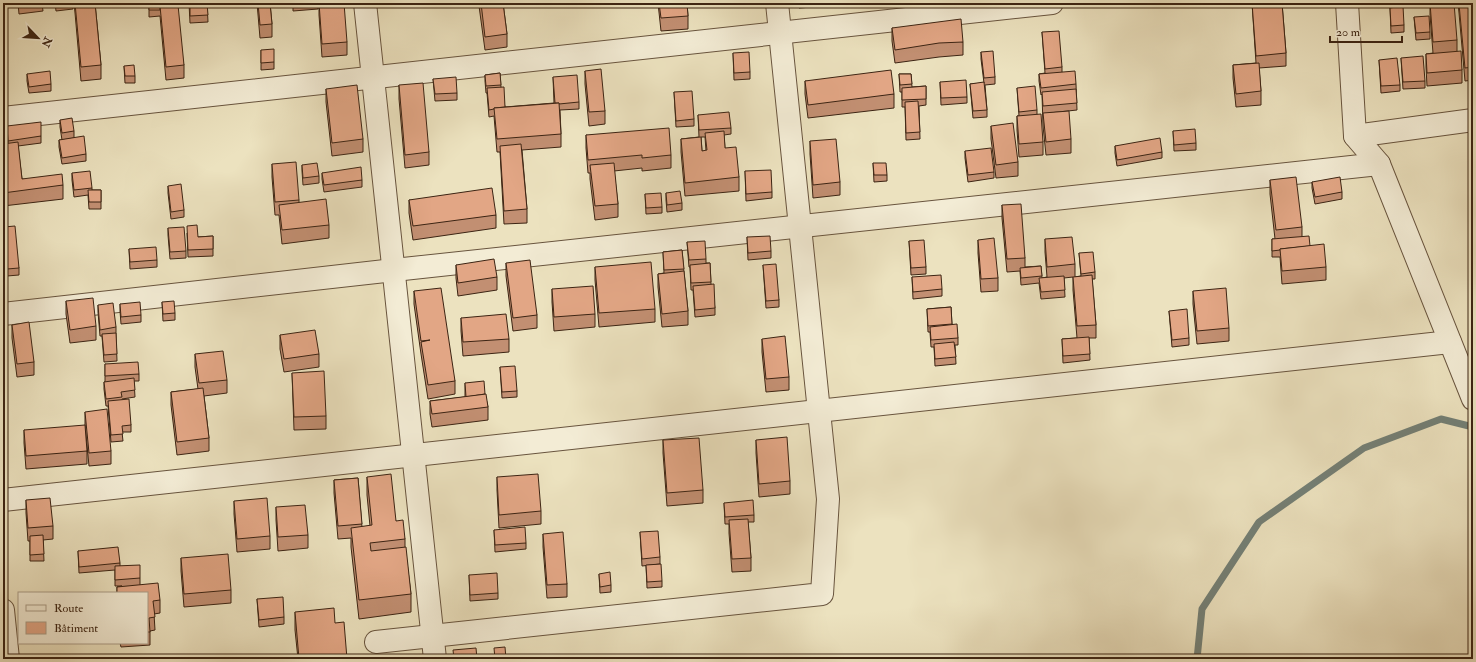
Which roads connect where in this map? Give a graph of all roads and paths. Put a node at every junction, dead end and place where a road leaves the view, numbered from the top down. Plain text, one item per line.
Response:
1 (366, 3) edge
2 (777, 3) edge
3 (1052, 3) edge
4 (1347, 3) edge
5 (780, 32) junction
6 (373, 76) junction
7 (3, 118) edge
8 (1473, 120) edge
9 (1356, 136) junction
10 (1379, 164) junction
11 (800, 226) junction
12 (394, 270) junction
13 (3, 314) edge
14 (1450, 342) junction
15 (1473, 399) edge
16 (819, 410) junction
17 (414, 454) junction
18 (3, 500) edge
19 (3, 610) edge
20 (433, 636) junction
21 (376, 642) dead end
22 (8, 659) edge
23 (435, 659) edge

1 - 6 street
2 - 5 street
3 - 5 street
4 - 9 street
5 - 6 street
5 - 11 street
6 - 7 street
6 - 12 street
8 - 9 street
9 - 10 street
10 - 11 street
10 - 14 street
11 - 12 street
11 - 16 street
12 - 13 street
12 - 17 street
14 - 15 street
14 - 16 street
16 - 17 street
16 - 20 street
17 - 18 street
17 - 20 street
19 - 22 street
20 - 21 street
20 - 23 street

